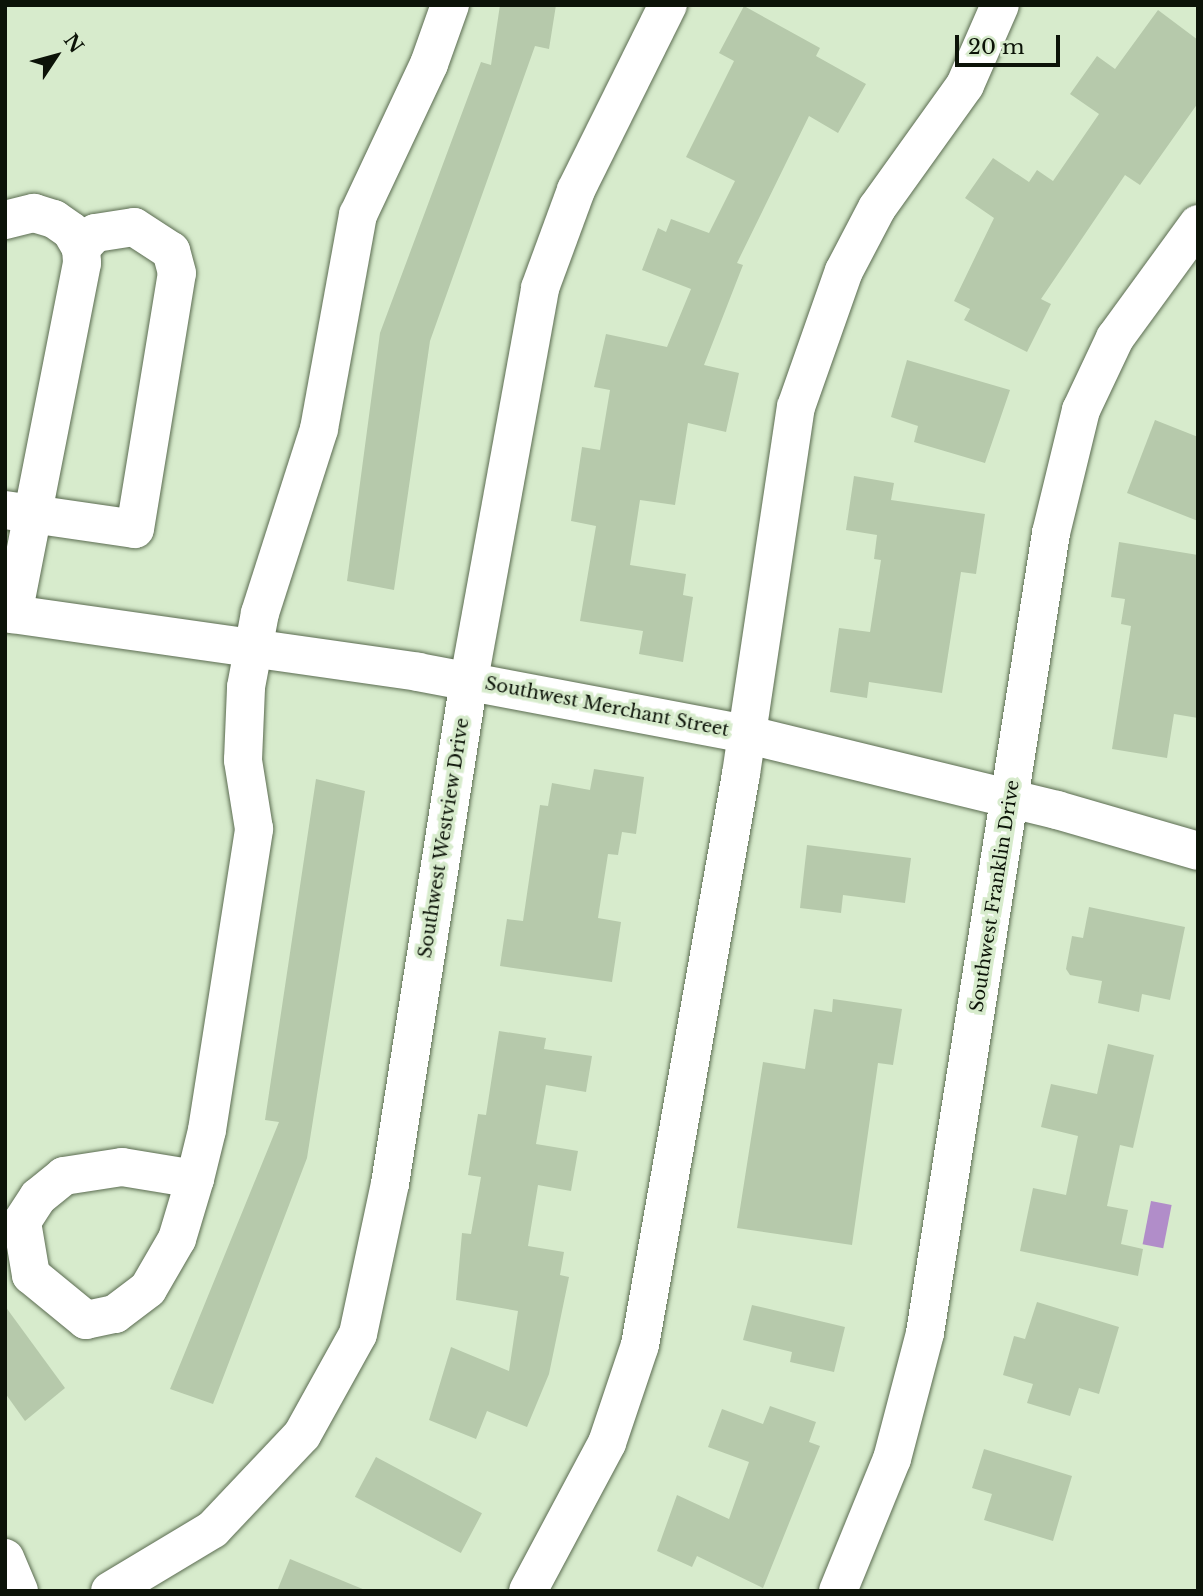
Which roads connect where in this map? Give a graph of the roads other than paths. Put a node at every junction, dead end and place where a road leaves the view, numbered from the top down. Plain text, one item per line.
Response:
1 (450, 5) edge
2 (668, 5) edge
3 (1000, 5) edge
4 (5, 220) edge
5 (1198, 223) edge
6 (81, 248) junction
7 (19, 512) edge
8 (9, 614) edge
9 (253, 652) junction
10 (469, 680) junction
11 (746, 734) junction
12 (1010, 799) junction
13 (1198, 851) edge
14 (195, 1180) junction
15 (110, 1591) edge
16 (528, 1591) edge
17 (838, 1591) edge

1 - 9 street
2 - 10 street, Southwest Westview Drive
3 - 11 street
4 - 6 street
5 - 12 street, Southwest Franklin Drive
6 - 7 street
6 - 7 street
7 - 8 street
8 - 9 street, Southwest Merchant Street
9 - 10 street, Southwest Merchant Street
9 - 14 street
10 - 11 street, Southwest Merchant Street
10 - 15 street, Southwest Westview Drive
11 - 12 street, Southwest Merchant Street
11 - 16 street
12 - 13 street, Southwest Merchant Street
12 - 17 street, Southwest Franklin Drive
14 - 14 street

